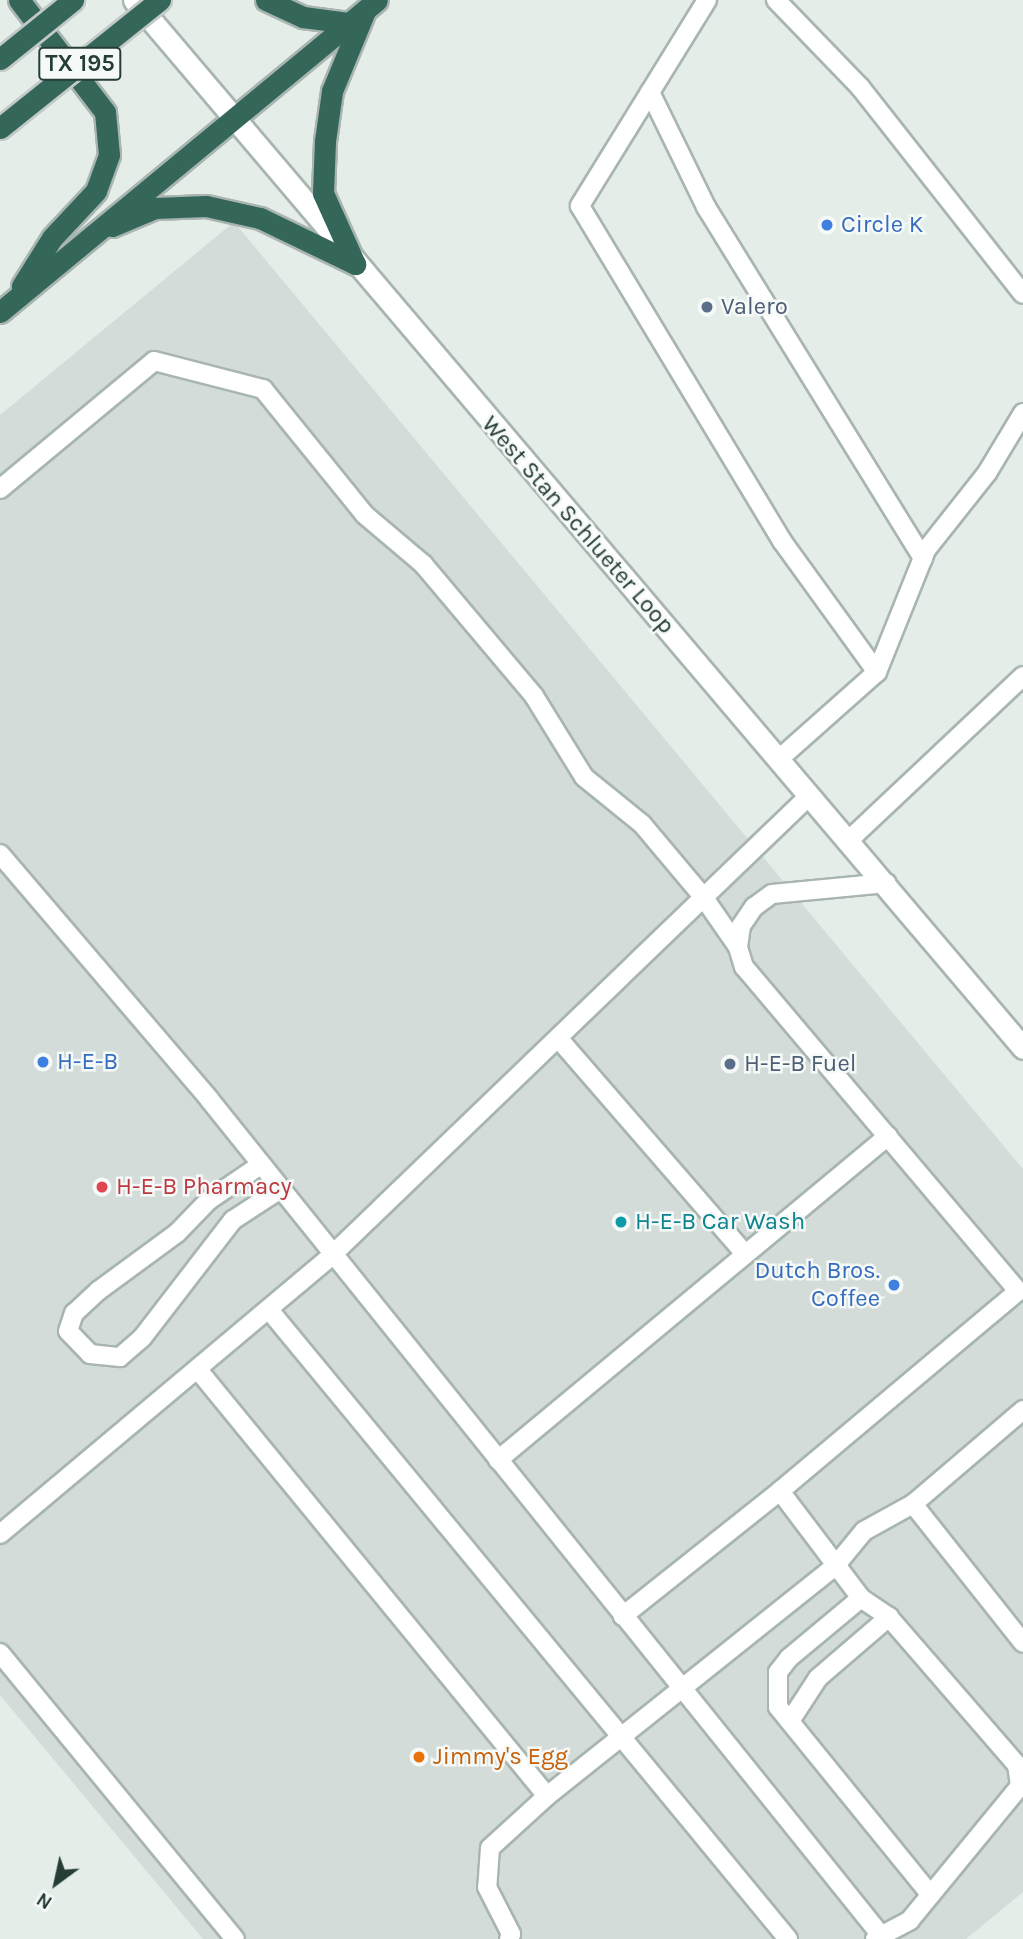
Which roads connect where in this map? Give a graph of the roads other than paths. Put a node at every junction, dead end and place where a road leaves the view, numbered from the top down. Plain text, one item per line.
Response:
1 (19, 0) edge
2 (73, 0) edge
3 (134, 0) edge
4 (160, 0) edge
5 (266, 0) edge
6 (707, 0) edge
7 (776, 0) edge
8 (371, 4) edge
9 (348, 23) junction
10 (0, 59) edge
11 (650, 92) junction
12 (231, 118) junction
13 (0, 128) edge
14 (94, 233) junction
15 (355, 264) junction
16 (1023, 294) edge
17 (6, 307) edge
18 (1023, 413) edge
19 (0, 489) edge
20 (923, 558) junction
21 (877, 672) junction
22 (1023, 676) edge
23 (779, 759) junction
24 (809, 796) junction
25 (847, 842) junction
26 (0, 854) edge
27 (886, 883) junction
28 (704, 898) junction
29 (737, 947) junction
30 (558, 1038) junction
31 (1023, 1048) edge
32 (888, 1136) junction
33 (259, 1166) junction
34 (279, 1189) junction
35 (745, 1254) junction
36 (332, 1255) junction
37 (1021, 1293) edge
38 (270, 1311) junction
39 (199, 1371) junction
40 (1023, 1410) edge
41 (498, 1460) junction
42 (780, 1491) junction
43 (913, 1504) junction
44 (0, 1534) edge
45 (836, 1565) junction
46 (861, 1598) junction
47 (623, 1616) junction
48 (889, 1617) junction
49 (1023, 1643) edge
50 (0, 1653) edge
51 (682, 1688) junction
52 (790, 1721) junction
53 (618, 1738) junction
54 (547, 1796) junction
55 (931, 1895) junction
56 (880, 1937) edge
57 (235, 1939) edge
58 (509, 1939) edge
59 (788, 1939) edge

1 - 17 highway
2 - 10 highway, TX 195, bridge
3 - 12 main road, West Stan Schlueter Loop
4 - 13 highway, TX 195, bridge
5 - 9 highway
6 - 11 lane
7 - 16 lane
8 - 9 highway
8 - 15 highway
9 - 12 highway
11 - 20 lane
11 - 21 lane
12 - 14 highway
12 - 15 main road, West Stan Schlueter Loop
14 - 15 highway
14 - 17 highway
15 - 23 main road, West Stan Schlueter Loop
18 - 20 lane
19 - 28 lane
20 - 21 lane
21 - 23 lane
22 - 25 lane
23 - 24 main road, West Stan Schlueter Loop
24 - 25 main road, West Stan Schlueter Loop
24 - 28 lane
25 - 27 main road, West Stan Schlueter Loop
26 - 33 lane
27 - 29 lane
27 - 31 main road, West Stan Schlueter Loop
28 - 29 lane
28 - 30 lane
29 - 32 lane
30 - 35 lane
30 - 36 lane
32 - 35 lane
32 - 37 lane
33 - 34 lane
33 - 34 lane
34 - 36 lane
35 - 41 lane
36 - 38 lane
36 - 41 lane
37 - 42 lane
38 - 39 lane
38 - 53 lane
39 - 44 lane
39 - 54 lane
40 - 43 lane
41 - 47 lane
42 - 45 lane
42 - 47 lane
43 - 45 lane
43 - 49 lane
45 - 46 lane
45 - 51 lane
46 - 48 lane
46 - 52 lane
47 - 51 lane
48 - 52 lane
48 - 55 lane
50 - 57 lane
51 - 53 lane
51 - 56 lane
52 - 55 lane
53 - 54 lane
53 - 59 lane
54 - 58 lane
55 - 56 lane

